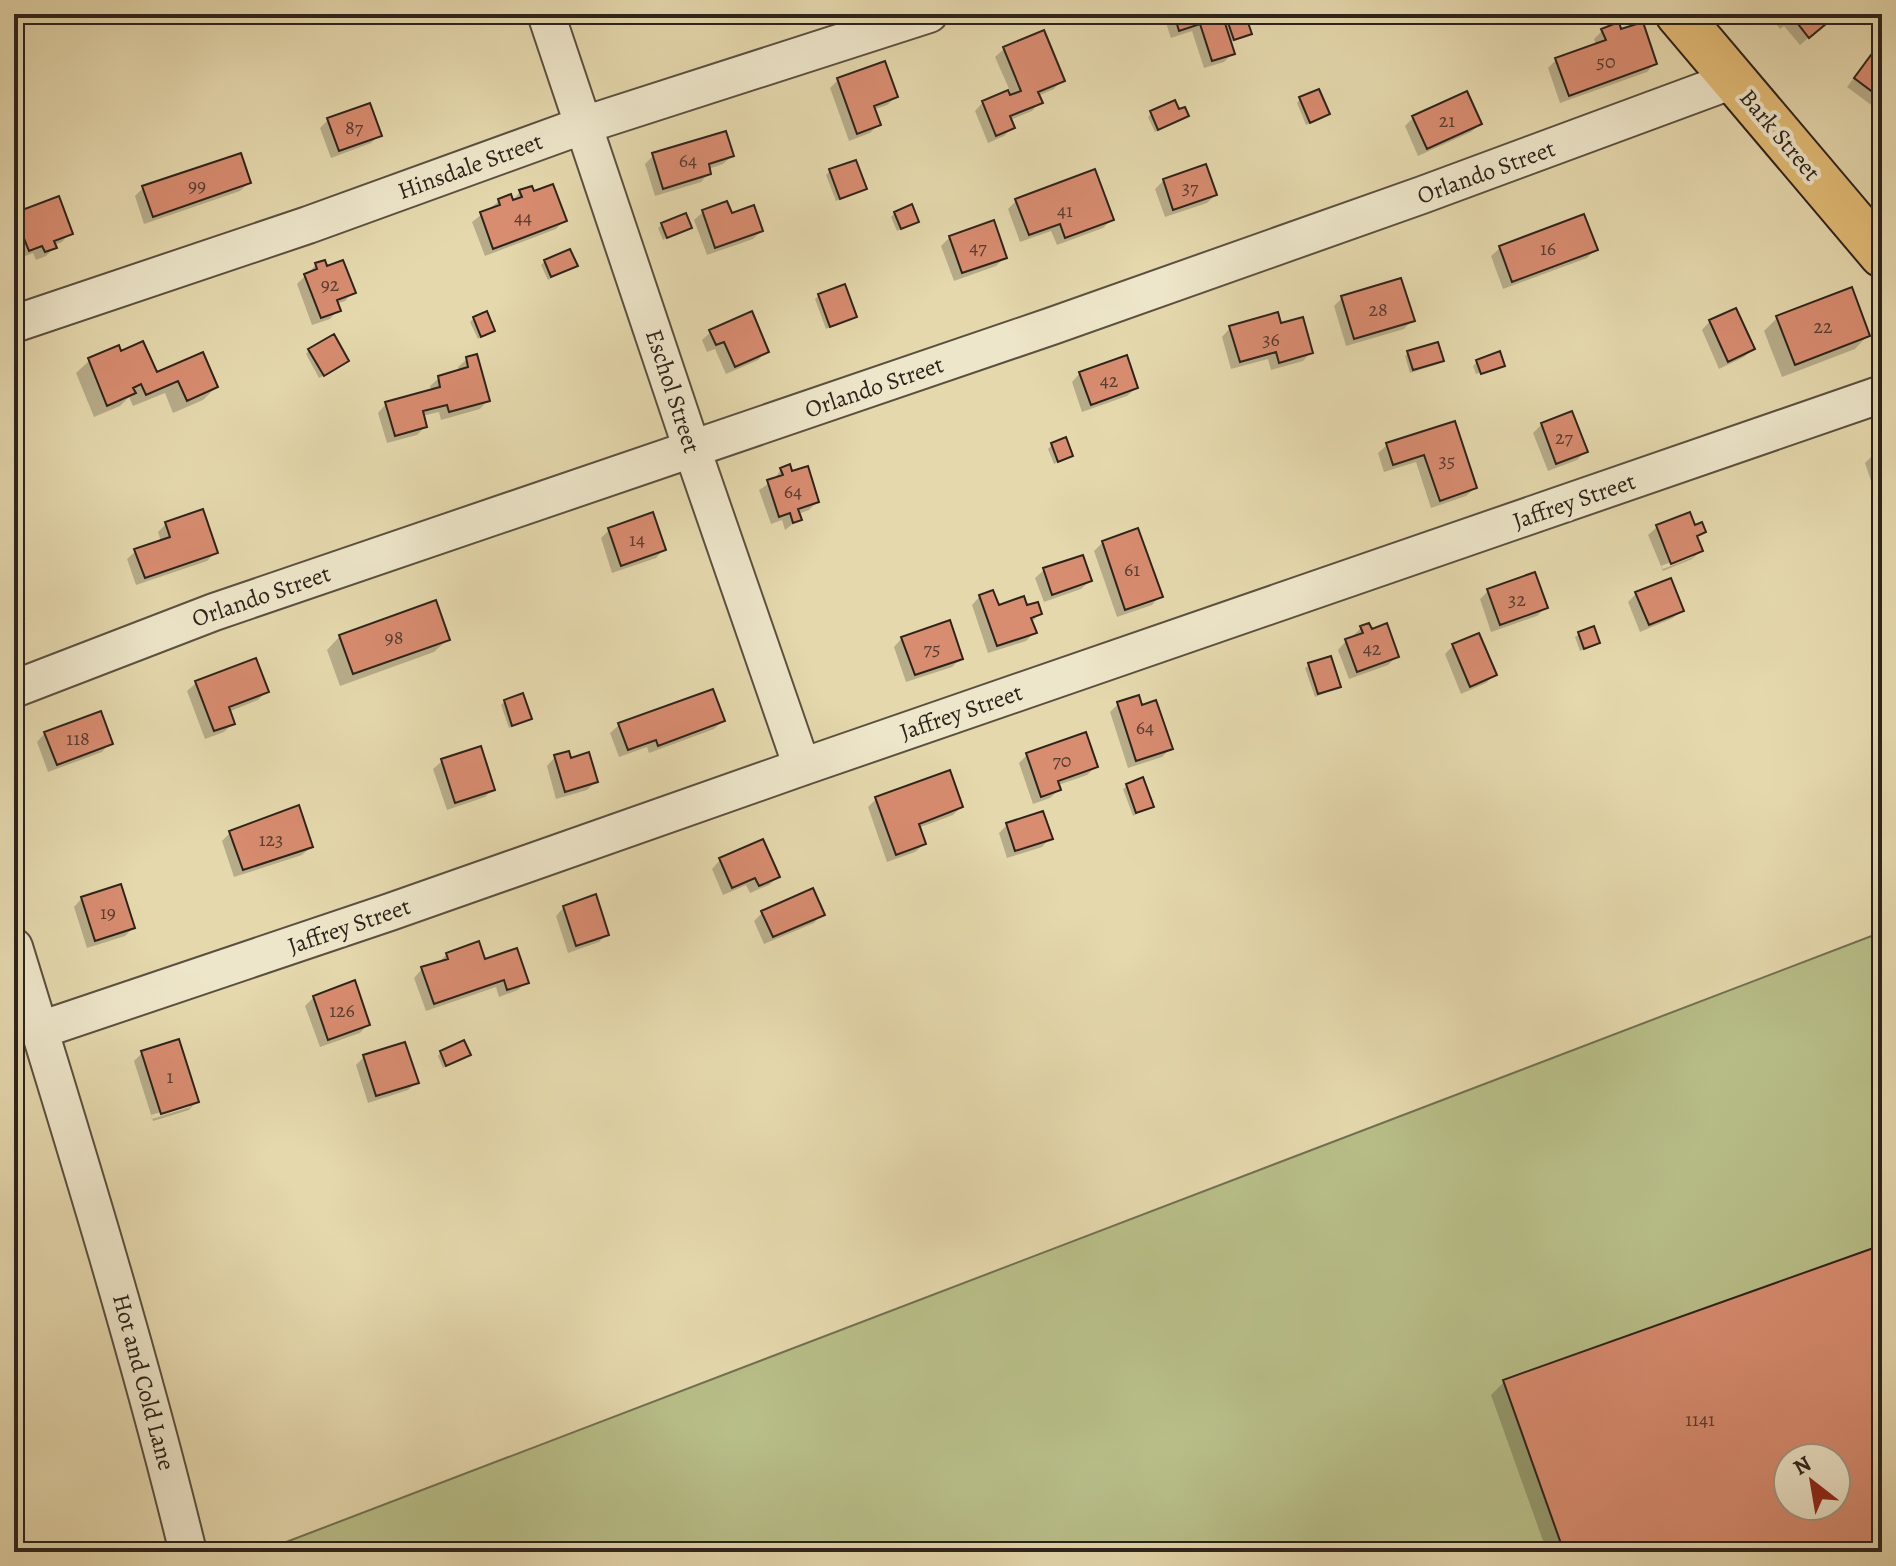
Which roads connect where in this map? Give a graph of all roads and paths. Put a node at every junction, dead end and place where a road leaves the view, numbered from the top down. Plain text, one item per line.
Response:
1 (546, 14) edge
2 (929, 14) edge
3 (1678, 14) edge
4 (1733, 80) junction
5 (584, 125) junction
6 (1882, 255) edge
7 (14, 324) edge
8 (1882, 394) edge
9 (692, 449) junction
10 (14, 689) edge
11 (802, 767) junction
12 (14, 947) edge
13 (40, 1030) junction
14 (188, 1552) edge

1 - 5 street, Eschol Street
2 - 5 street, Hinsdale Street
3 - 4 main road, Bark Street
4 - 6 main road, Bark Street
4 - 9 street, Orlando Street
5 - 7 street, Hinsdale Street
5 - 9 street, Eschol Street
8 - 11 street, Jaffrey Street
9 - 10 street, Orlando Street
9 - 11 street, Eschol Street
11 - 13 street, Jaffrey Street
12 - 13 street, Hot and Cold Lane
13 - 14 street, Hot and Cold Lane

